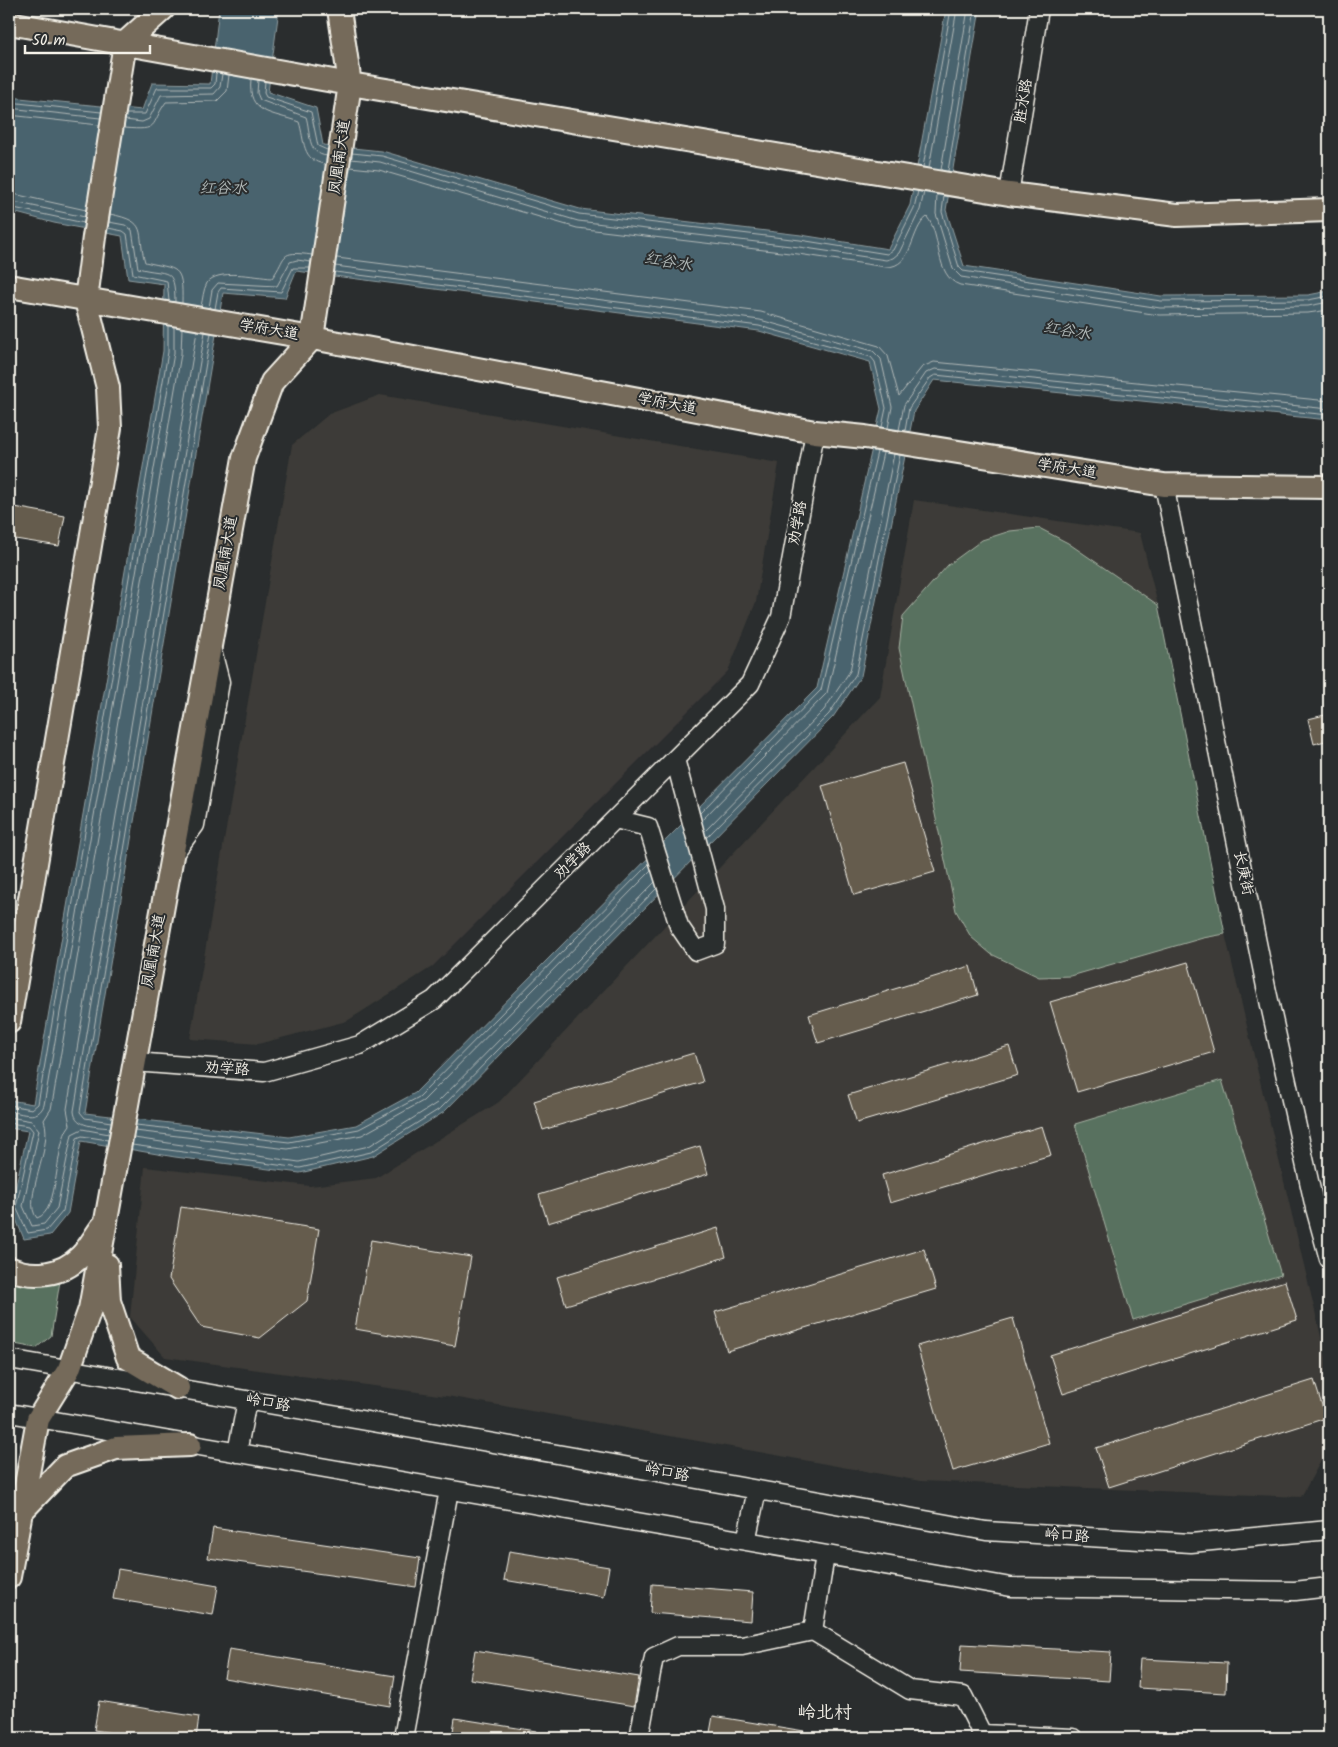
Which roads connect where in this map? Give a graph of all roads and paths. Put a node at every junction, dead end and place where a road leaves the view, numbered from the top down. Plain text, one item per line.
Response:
1 (163, 9) edge
2 (339, 9) edge
3 (1039, 9) edge
4 (9, 23) edge
5 (125, 43) junction
6 (350, 84) junction
7 (1009, 194) junction
8 (1329, 210) edge
9 (9, 286) edge
10 (86, 300) junction
11 (312, 338) junction
12 (815, 432) junction
13 (1164, 485) junction
14 (1329, 487) edge
15 (676, 766) junction
16 (615, 819) junction
17 (9, 1022) edge
18 (134, 1062) junction
19 (106, 1222) junction
20 (1329, 1259) edge
21 (9, 1268) edge
22 (9, 1359) edge
23 (69, 1369) junction
24 (178, 1388) junction
25 (247, 1400) junction
26 (9, 1414) edge
27 (38, 1419) junction
28 (190, 1445) junction
29 (237, 1453) junction
30 (449, 1490) junction
31 (757, 1490) junction
32 (21, 1512) junction
33 (1329, 1530) edge
34 (746, 1541) junction
35 (825, 1555) junction
36 (9, 1577) edge
37 (1329, 1586) edge
38 (813, 1631) junction
39 (982, 1736) edge
40 (403, 1738) edge
41 (639, 1738) edge
42 (1073, 1738) edge

1 - 5 main road
2 - 6 main road, 凤凰南大道
3 - 7 street, 胜水路
4 - 5 main road
5 - 6 main road
5 - 10 main road
6 - 7 main road
6 - 11 main road, 凤凰南大道
7 - 8 main road
9 - 10 main road, 学府大道
10 - 11 main road, 学府大道
10 - 17 main road
11 - 12 main road, 学府大道
11 - 18 main road, 凤凰南大道
12 - 13 main road, 学府大道
12 - 15 street, 劝学路
13 - 14 main road, 学府大道
13 - 20 street, 长庚街
15 - 16 street, 劝学路
15 - 16 street
16 - 18 street, 劝学路
18 - 19 main road, 凤凰南大道
19 - 21 main road
19 - 23 main road
19 - 24 main road
22 - 23 street, 岭口路
23 - 24 street, 岭口路
23 - 27 main road
24 - 25 street, 岭口路
25 - 29 street
25 - 31 street, 岭口路
26 - 27 street
27 - 28 street
27 - 32 main road
28 - 29 street
28 - 32 main road
29 - 30 street
30 - 34 street
30 - 40 street
31 - 33 street, 岭口路
31 - 34 street
32 - 36 main road
34 - 35 street
35 - 37 street
35 - 38 street
38 - 39 street
38 - 41 street
39 - 42 street

